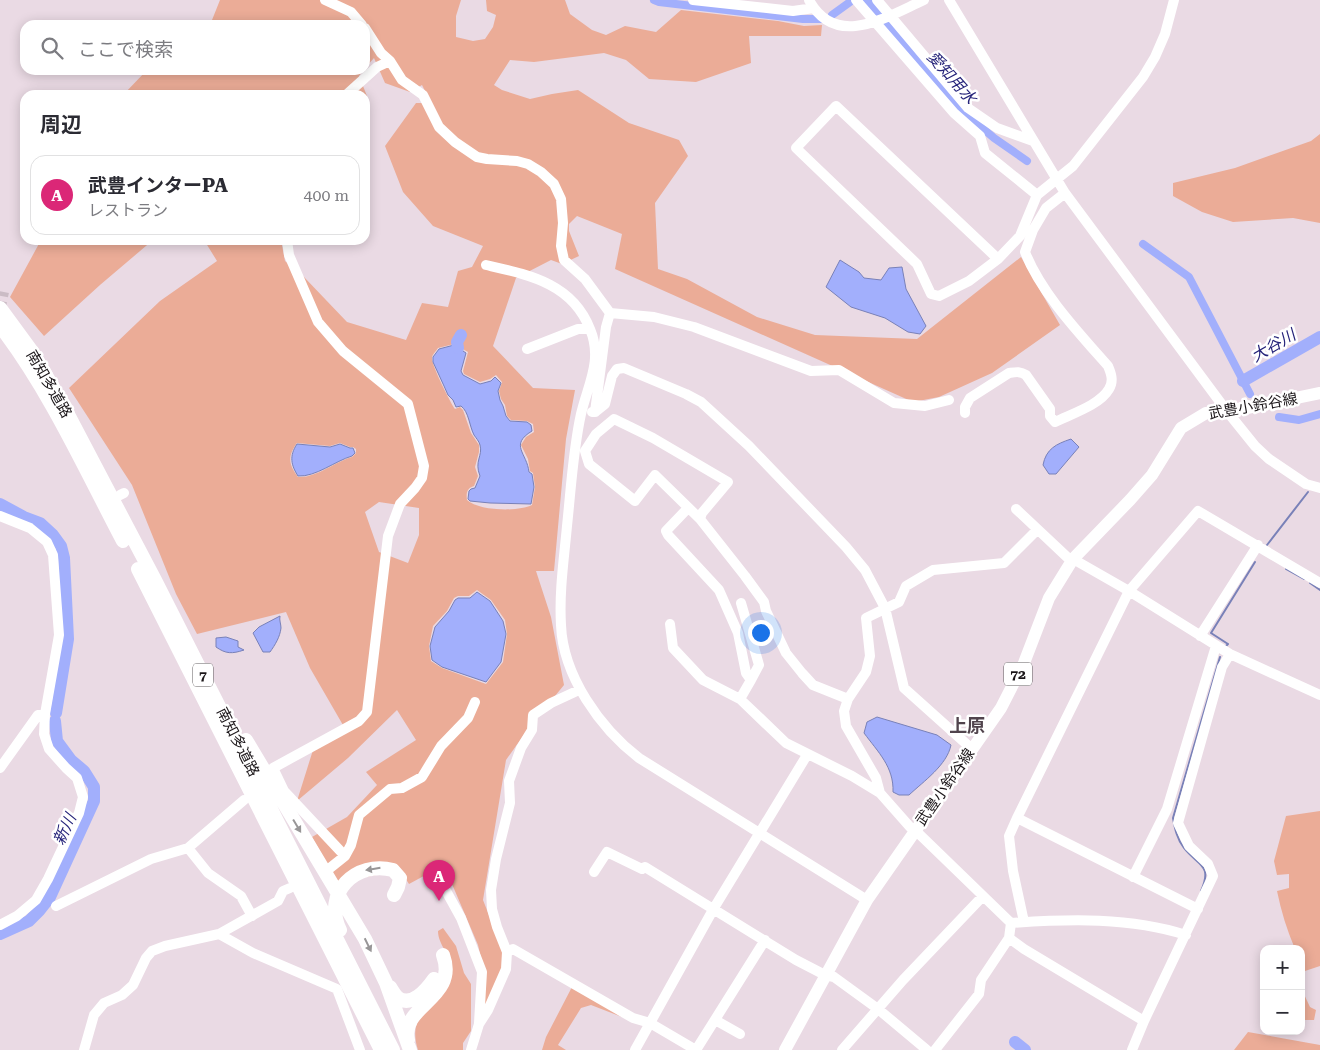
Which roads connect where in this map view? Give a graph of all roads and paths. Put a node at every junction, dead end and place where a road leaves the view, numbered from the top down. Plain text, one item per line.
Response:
1 (325, 0) edge
2 (694, 0) edge
3 (856, 0) edge
4 (877, 0) edge
5 (924, 0) edge
6 (949, 0) edge
7 (1174, 0) edge
8 (811, 4) edge
9 (890, 15) junction
10 (358, 20) edge
11 (878, 22) junction
12 (370, 36) edge
13 (390, 61) junction
14 (370, 73) edge
15 (368, 75) edge
16 (352, 90) edge
17 (1034, 141) junction
18 (1058, 180) junction
19 (1065, 193) junction
20 (1037, 195) junction
21 (288, 245) edge
22 (998, 259) junction
23 (486, 265) dead end
24 (0, 308) edge
25 (610, 313) junction
26 (0, 326) edge
27 (590, 329) junction
28 (527, 349) dead end
29 (1320, 393) edge
30 (949, 400) dead end
31 (1226, 410) junction
32 (595, 412) junction
33 (581, 413) junction
34 (965, 413) dead end
35 (1320, 488) edge
36 (688, 508) junction
37 (1016, 509) dead end
38 (0, 516) edge
39 (700, 519) junction
40 (1037, 530) junction
41 (1258, 545) junction
42 (1073, 559) junction
43 (1320, 583) edge
44 (1129, 591) junction
45 (741, 602) dead end
46 (885, 608) junction
47 (670, 624) dead end
48 (1200, 636) junction
49 (1216, 646) junction
50 (1230, 654) junction
51 (198, 666) junction
52 (751, 680) junction
53 (579, 690) junction
54 (1320, 695) edge
55 (740, 699) junction
56 (848, 699) junction
57 (475, 702) dead end
58 (45, 714) junction
59 (972, 749) junction
60 (807, 754) junction
61 (0, 768) edge
62 (880, 793) junction
63 (244, 800) dead end
64 (1017, 818) junction
65 (915, 830) junction
66 (760, 832) junction
67 (188, 848) junction
68 (345, 856) junction
69 (330, 868) dead end
70 (594, 872) dead end
71 (1133, 877) junction
72 (290, 888) dead end
73 (445, 889) dead end
74 (394, 895) dead end
75 (983, 896) junction
76 (867, 900) junction
77 (56, 906) dead end
78 (714, 908) junction
79 (1198, 909) junction
80 (252, 916) junction
81 (1024, 922) junction
82 (1011, 923) junction
83 (0, 925) edge
84 (220, 934) junction
85 (1186, 935) junction
86 (1010, 938) junction
87 (765, 940) junction
88 (507, 952) junction
89 (443, 954) dead end
90 (825, 975) junction
91 (434, 979) dead end
92 (386, 983) junction
93 (878, 1009) junction
94 (715, 1020) junction
95 (1144, 1021) junction
96 (650, 1023) junction
97 (479, 1024) junction
98 (375, 1026) junction
99 (740, 1034) dead end
100 (410, 1049) edge
101 (84, 1050) edge
102 (360, 1050) edge
103 (375, 1050) edge
104 (381, 1050) edge
105 (393, 1050) edge
106 (471, 1050) edge
107 (635, 1050) edge
108 (696, 1050) edge
109 (785, 1050) edge
110 (842, 1050) edge
111 (926, 1050) edge
112 (935, 1050) edge
113 (1132, 1050) edge

1 - 10 street
2 - 8 street
3 - 11 street
4 - 9 street
5 - 9 street
6 - 17 street
7 - 18 street
8 - 11 street
9 - 11 street
9 - 17 street
11 - 20 street
12 - 13 street
13 - 14 street
13 - 25 street
15 - 16 street
17 - 18 street
18 - 19 street
18 - 20 street
19 - 31 street
19 - 34 street
20 - 22 street
21 - 68 street
22 - 22 street
23 - 27 street
24 - 51 highway, 南知多道路 / 7
25 - 30 street
25 - 32 street
26 - 98 highway, 南知多道路 / 7
27 - 28 street
27 - 33 street
29 - 31 main road, 武豊小鈴谷線 / 72
31 - 35 street
31 - 42 main road, 武豊小鈴谷線 / 72
32 - 33 street
32 - 46 street
33 - 53 street
36 - 39 street
36 - 39 street
36 - 52 street
37 - 40 street
38 - 58 street
39 - 56 street
40 - 42 street
40 - 46 street
41 - 43 street
41 - 44 street
41 - 48 street
42 - 44 street
42 - 59 main road, 武豊小鈴谷線 / 72
44 - 48 street
44 - 64 street
45 - 52 street
46 - 56 street
46 - 59 street
47 - 55 street
48 - 49 street
49 - 50 street
49 - 71 street
50 - 54 street
50 - 79 street
51 -> 92 highway
51 - 98 highway, 南知多道路 / 7
52 - 55 street
53 - 66 street
53 - 88 street
55 - 60 street
56 - 62 street
57 - 68 street
58 - 61 street
58 - 83 street
59 - 65 main road, 武豊小鈴谷線 / 72
60 - 62 street
60 - 66 street
62 - 65 street
63 - 67 street
64 - 71 street
64 - 81 street
65 - 75 street
65 - 76 main road, 武豊小鈴谷線 / 72
66 - 76 street
66 - 78 street
67 - 77 street
67 - 80 street
68 - 69 street
70 - 78 street
71 - 79 street
72 - 80 street
73 - 97 street
74 -> 98 highway
75 - 82 street
75 - 93 street
76 - 90 main road, 武豊小鈴谷線 / 72
78 - 87 street
78 - 96 street
79 - 85 street
80 - 84 street
81 - 82 street
81 - 85 street
82 - 86 street
84 - 101 street
84 - 102 street
85 - 95 street
86 - 95 street
86 - 112 street
87 - 90 street
87 - 94 street
88 - 96 street
88 - 97 street
89 - 100 highway
90 - 93 street
90 - 109 main road, 武豊小鈴谷線 / 72
91 - 92 highway
92 - 100 highway
93 - 110 street
93 - 111 street
94 - 99 street
94 - 108 street
95 - 113 street
96 - 107 street
96 - 108 street
97 - 106 street
98 - 103 highway
98 - 104 highway, 南知多道路 / 7
98 - 105 highway, 南知多道路 / 7

